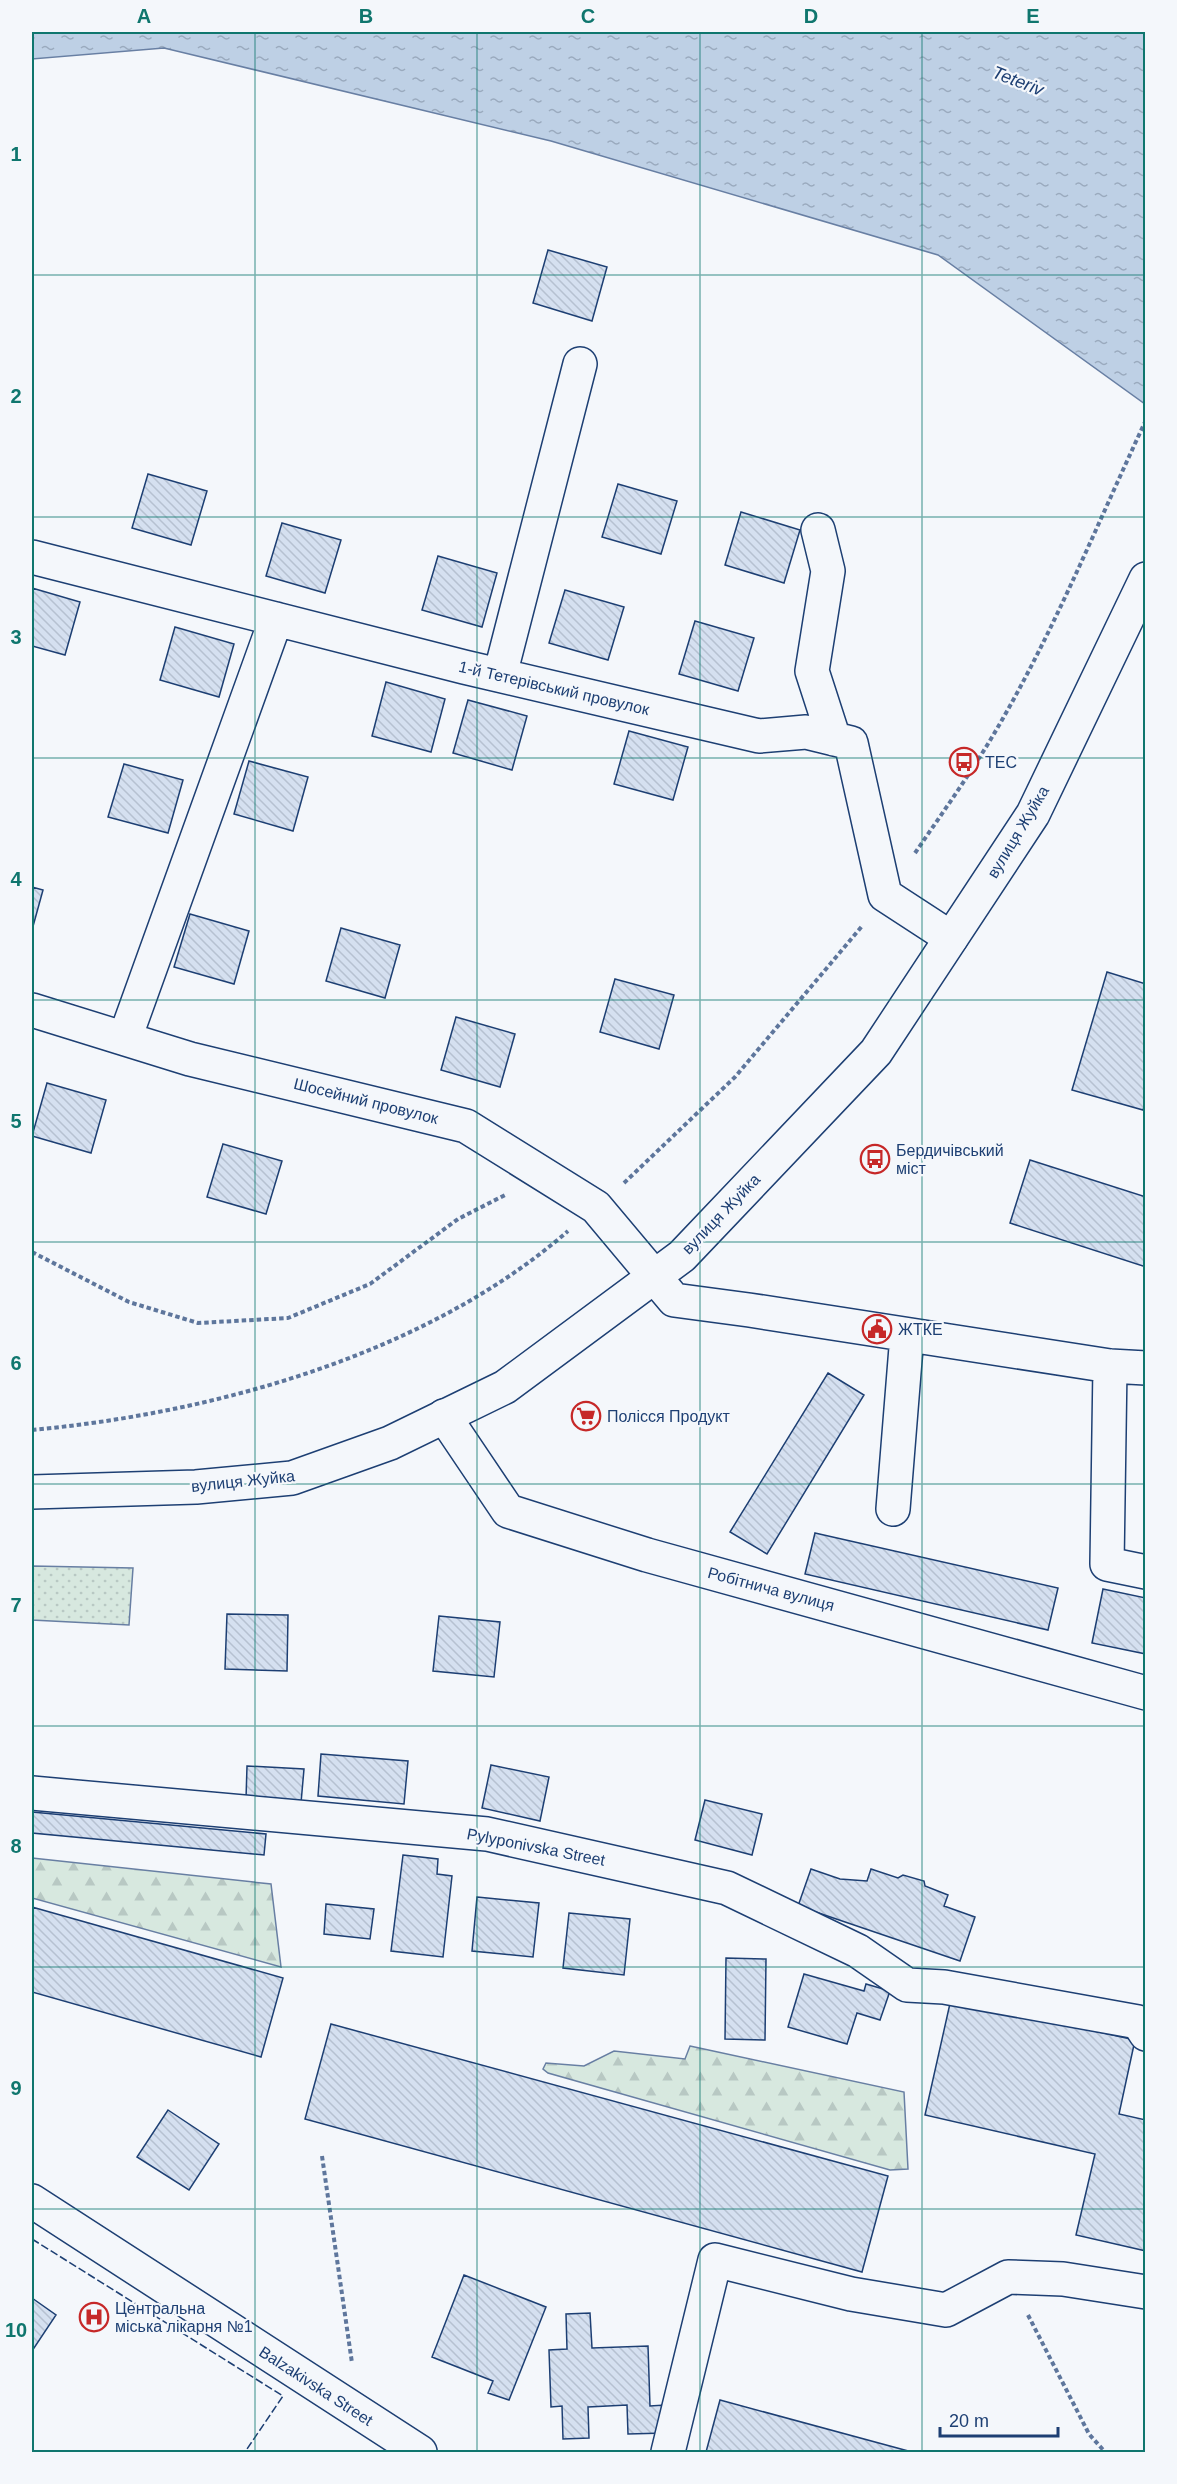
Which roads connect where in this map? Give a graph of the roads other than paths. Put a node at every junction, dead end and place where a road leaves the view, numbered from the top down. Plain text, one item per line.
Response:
1 (580, 364) dead end
2 (818, 530) dead end
3 (32, 556) edge
4 (1146, 579) edge
5 (276, 619) junction
6 (500, 675) junction
7 (834, 739) junction
8 (951, 938) junction
9 (32, 1010) edge
10 (125, 1038) junction
11 (654, 1276) junction
12 (907, 1335) junction
13 (1110, 1366) junction
14 (1146, 1368) edge
15 (444, 1416) junction
16 (32, 1492) edge
17 (892, 1509) dead end
18 (1146, 1572) edge
19 (1146, 1693) edge
20 (32, 1793) edge
21 (1146, 2034) edge
22 (32, 2201) edge
23 (1146, 2292) edge
24 (420, 2452) edge
25 (668, 2452) edge

1 - 6 main road
2 - 7 main road
3 - 5 main road, 1-й Тетерівський провулок
4 - 8 main road, вулиця Жуйка
5 - 6 main road, 1-й Тетерівський провулок
5 - 10 main road
6 - 7 main road, 1-й Тетерівський провулок
7 - 8 main road, 1-й Тетерівський провулок
8 - 11 main road, вулиця Жуйка
9 - 10 main road, Шосейний провулок
10 - 11 main road, Шосейний провулок
11 - 12 main road, Шосейний провулок
11 - 15 main road, вулиця Жуйка
12 - 13 main road, Шосейний провулок
12 - 17 main road
13 - 14 main road, Шосейний провулок
13 - 18 main road
15 - 16 main road, вулиця Жуйка
15 - 19 main road, Робітнича вулиця
20 - 21 main road, Pylyponivska Street
22 - 24 main road, Balzakivska Street
23 - 25 main road

